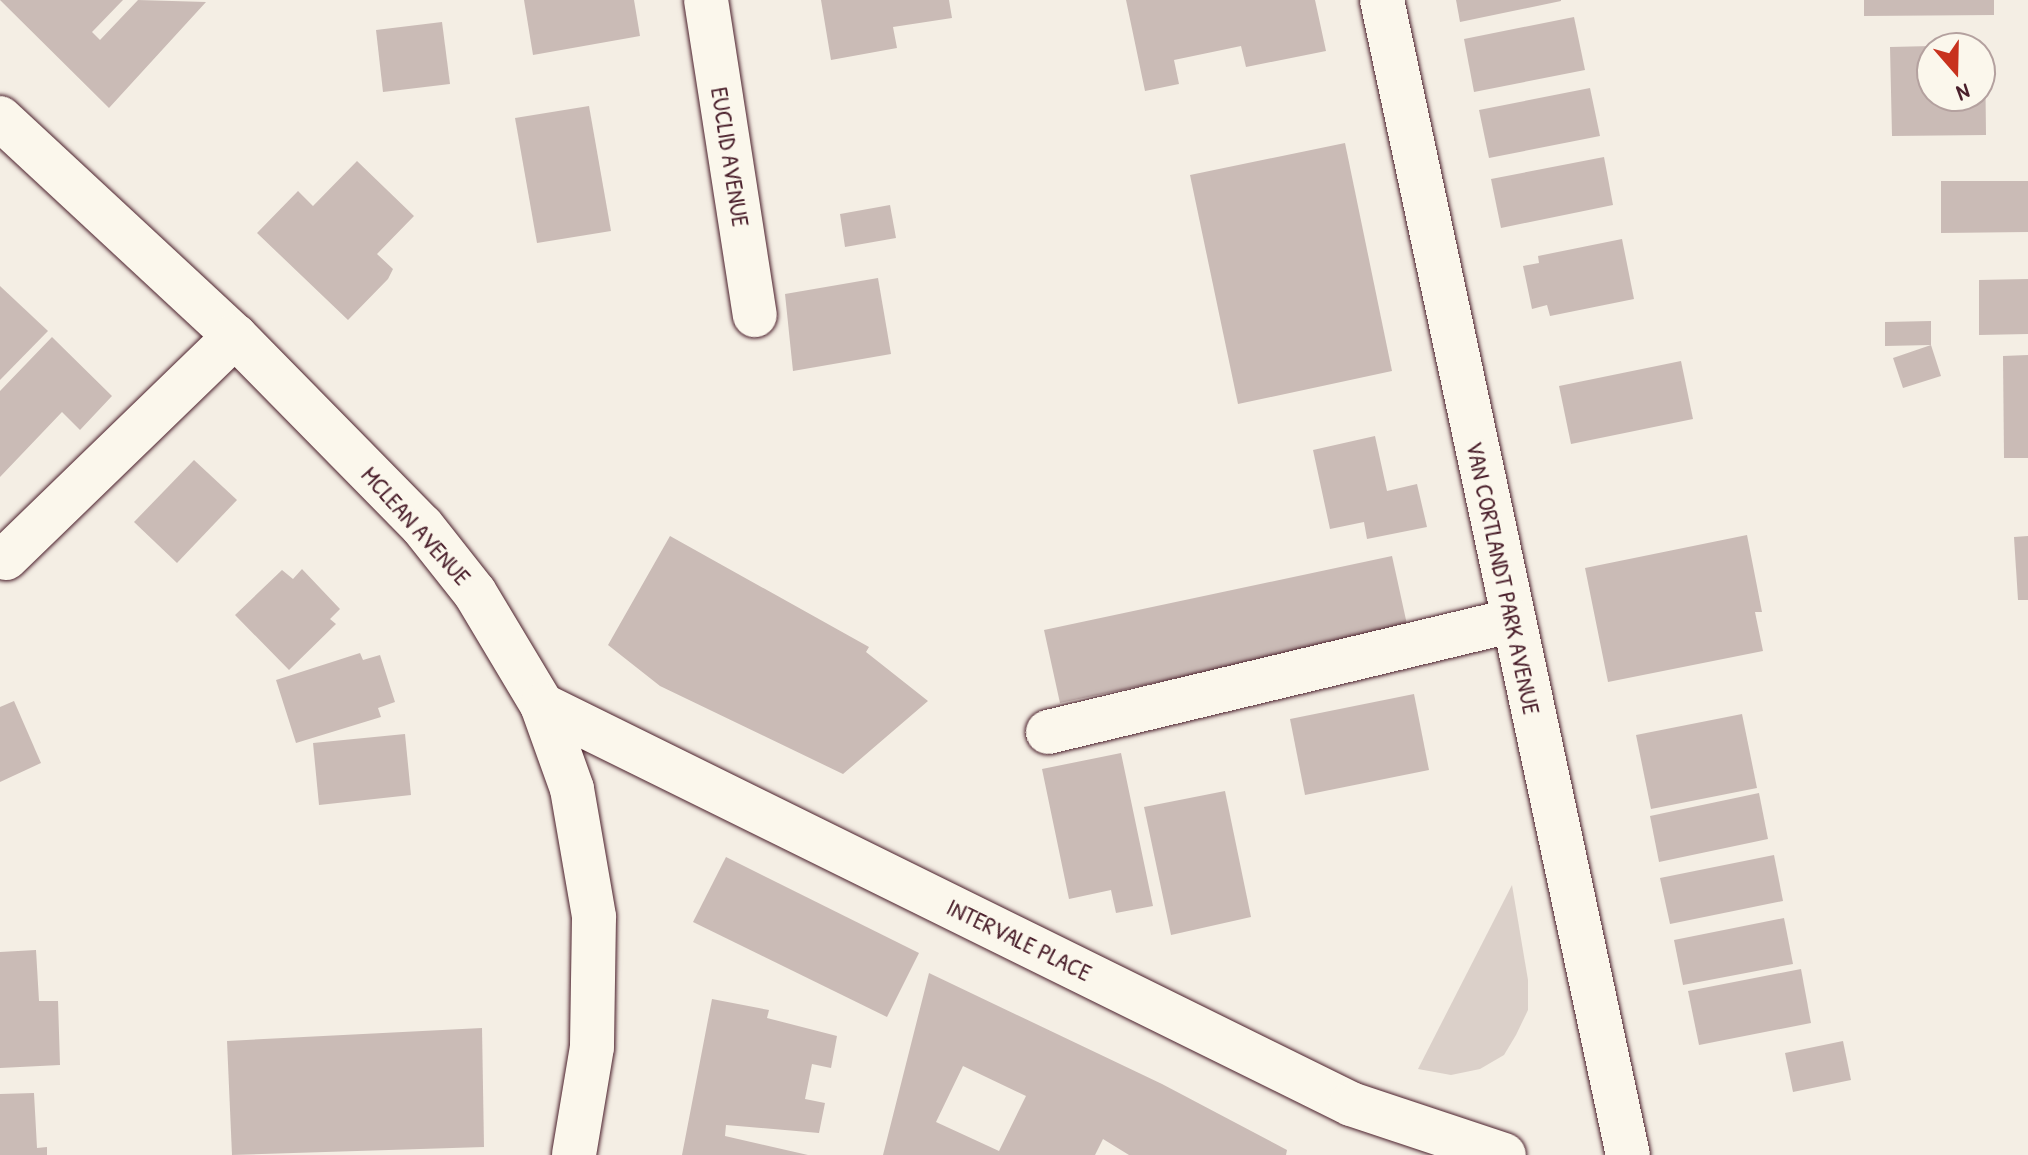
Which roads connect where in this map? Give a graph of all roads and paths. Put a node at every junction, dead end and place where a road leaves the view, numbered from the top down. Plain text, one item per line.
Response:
1 (706, 0) edge
2 (1382, 0) edge
3 (0, 118) edge
4 (755, 315) dead end
5 (235, 336) junction
6 (6, 558) dead end
7 (1512, 621) junction
8 (542, 705) junction
9 (1048, 732) dead end
10 (1426, 1145) edge
11 (574, 1155) edge
12 (1504, 1155) edge
13 (1628, 1155) edge

1 - 4 street, EUCLID AVENUE
2 - 7 street, VAN CORTLANDT PARK AVENUE
3 - 5 street, MCLEAN AVENUE
5 - 6 street
5 - 8 street, MCLEAN AVENUE
7 - 9 street
7 - 13 street, VAN CORTLANDT PARK AVENUE
8 - 10 street, INTERVALE PLACE
8 - 11 street, MCLEAN AVENUE
10 - 12 street, INTERVALE PLACE

